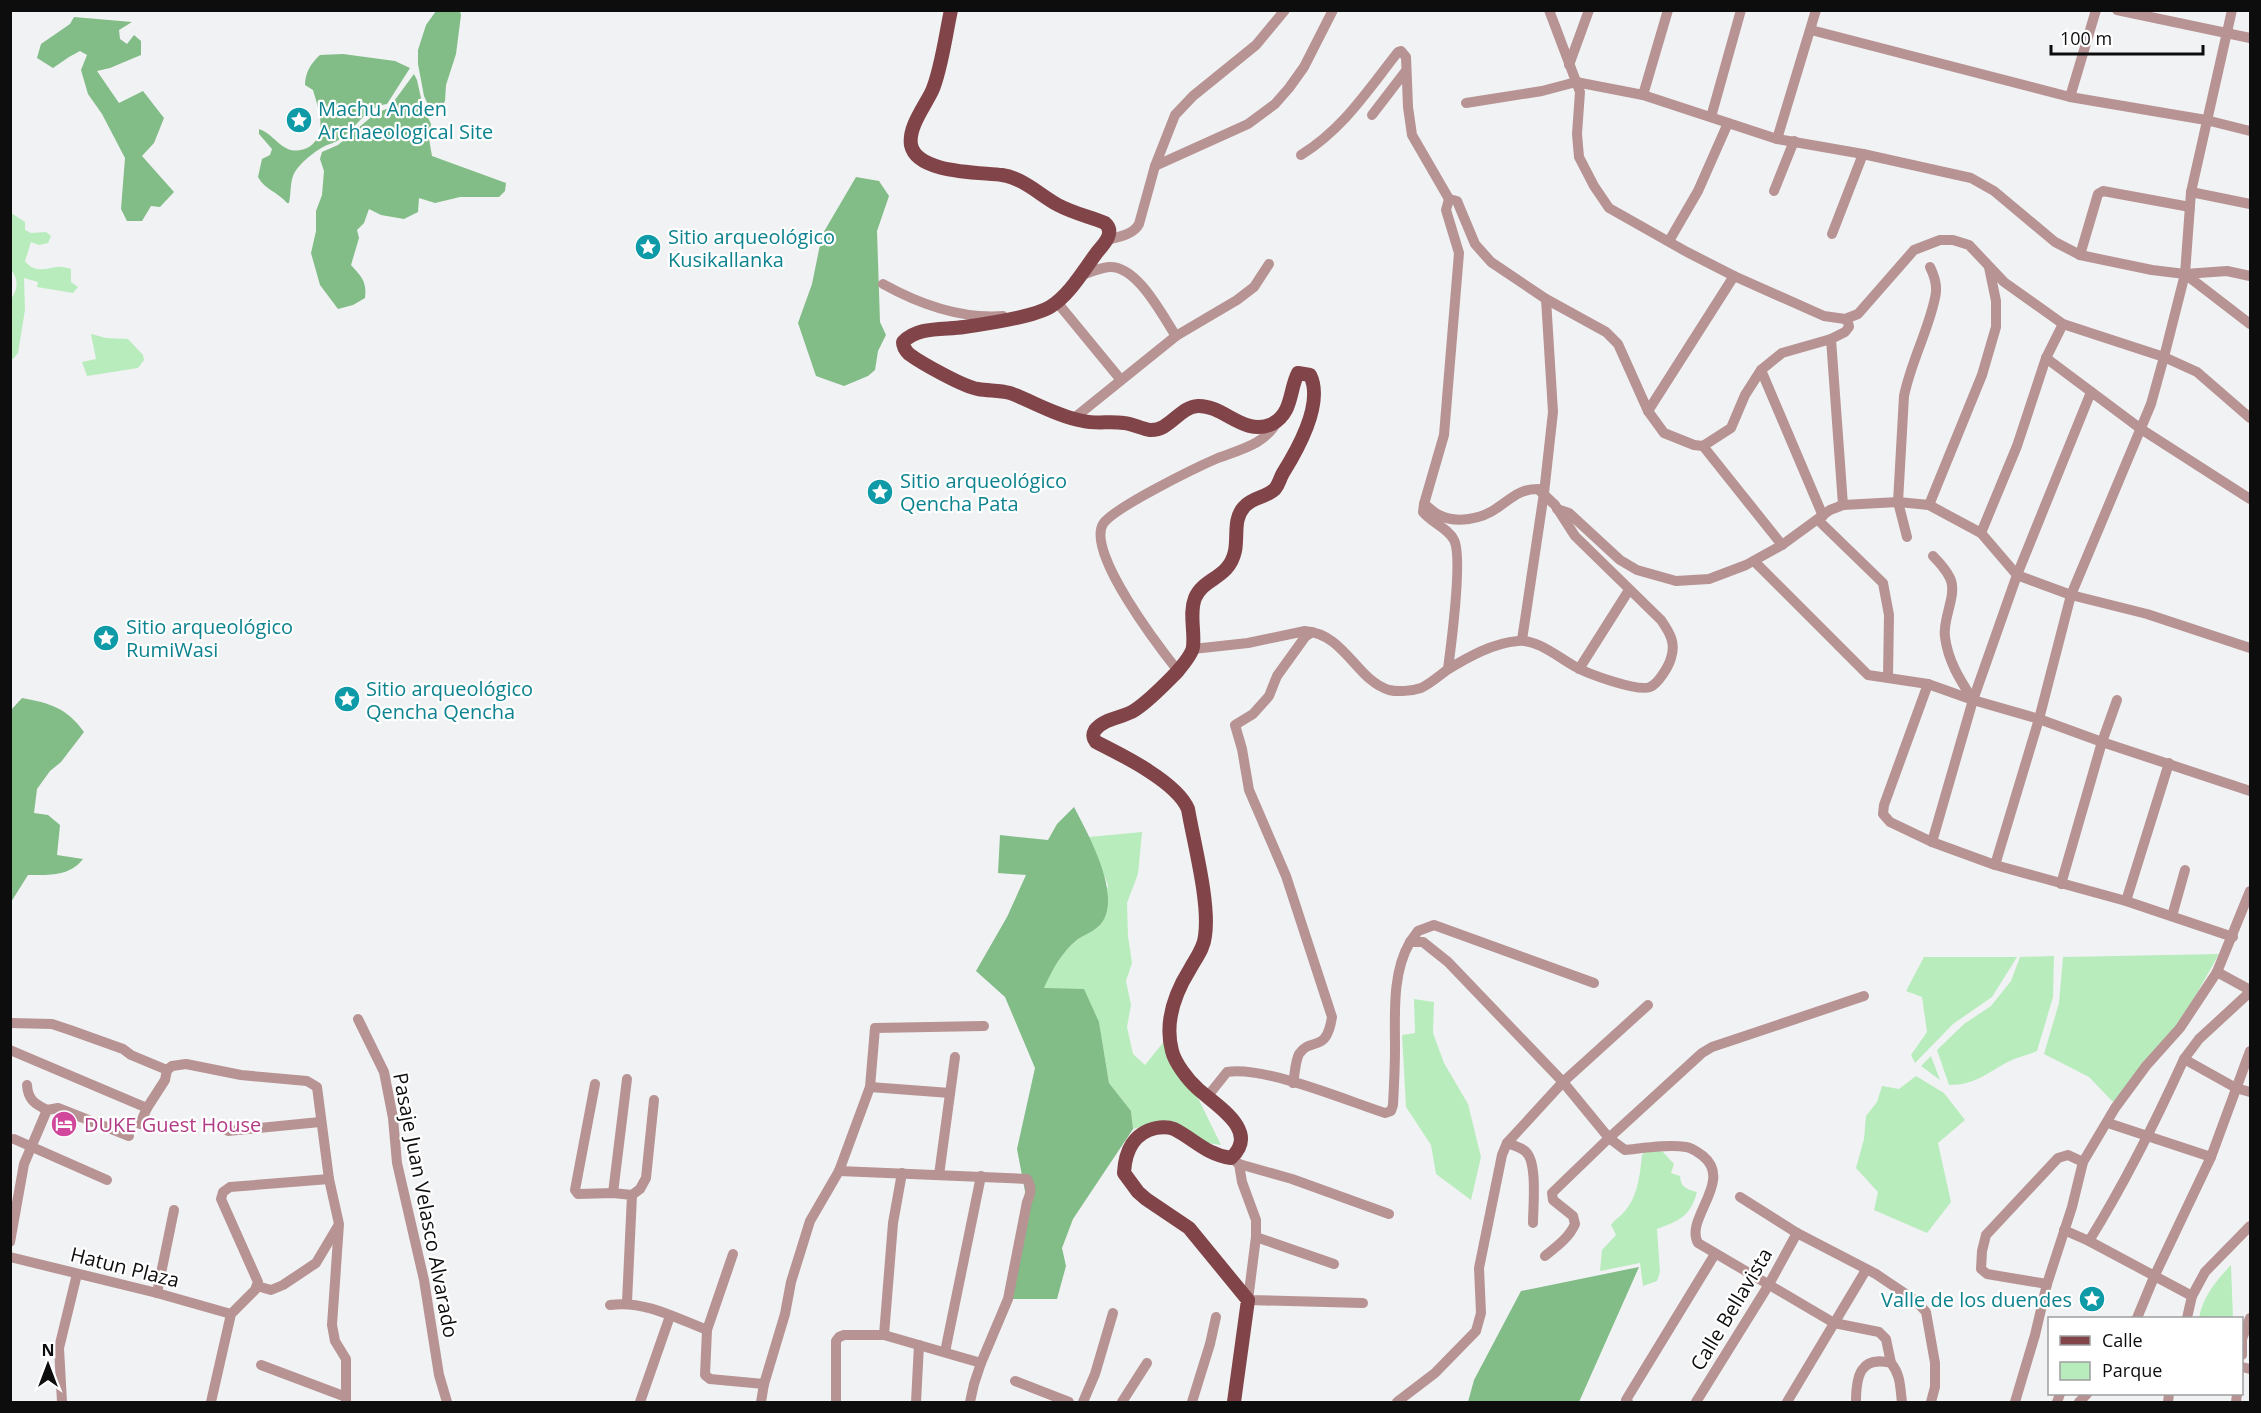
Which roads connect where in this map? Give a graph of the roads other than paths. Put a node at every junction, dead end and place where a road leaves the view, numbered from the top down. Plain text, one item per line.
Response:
1 (951, 10) edge
2 (1285, 10) edge
3 (1333, 10) edge
4 (1549, 10) edge
5 (1589, 10) edge
6 (1668, 10) edge
7 (1741, 10) edge
8 (1816, 10) edge
9 (2096, 10) edge
10 (2117, 10) edge
11 (2232, 10) edge
12 (1811, 30) junction
13 (2226, 34) junction
14 (2250, 38) edge
15 (1569, 65) junction
16 (1405, 72) junction
17 (1576, 82) junction
18 (1643, 95) junction
19 (2070, 97) junction
20 (1466, 103) dead end
21 (1372, 115) dead end
22 (1711, 117) junction
23 (2206, 120) junction
24 (1728, 123) junction
25 (2250, 131) edge
26 (1778, 139) junction
27 (1794, 141) junction
28 (1863, 154) junction
29 (1301, 155) dead end
30 (1155, 166) junction
31 (1774, 191) dead end
32 (2191, 192) junction
33 (1449, 199) junction
34 (2250, 204) edge
35 (2190, 207) junction
36 (1832, 234) dead end
37 (1107, 240) junction
38 (1669, 241) junction
39 (2080, 255) junction
40 (1269, 264) dead end
41 (1930, 267) dead end
42 (1989, 267) junction
43 (2185, 274) junction
44 (1082, 275) junction
45 (1734, 276) junction
46 (2250, 276) edge
47 (883, 284) dead end
48 (1546, 299) junction
49 (1056, 301) junction
50 (1027, 315) junction
51 (1845, 320) junction
52 (2063, 324) junction
53 (2250, 324) edge
54 (1176, 336) junction
55 (1831, 339) junction
56 (2164, 357) junction
57 (2046, 358) junction
58 (1761, 370) junction
59 (1121, 380) junction
60 (2091, 392) junction
61 (1648, 411) junction
62 (1279, 418) junction
63 (2250, 418) edge
64 (1073, 419) junction
65 (2140, 429) junction
66 (1703, 446) junction
67 (1544, 493) junction
68 (2250, 499) edge
69 (1898, 502) junction
70 (1424, 504) junction
71 (1843, 505) junction
72 (1929, 505) junction
73 (1557, 509) junction
74 (1821, 518) junction
75 (1981, 532) junction
76 (1907, 537) dead end
77 (1782, 545) junction
78 (1933, 556) dead end
79 (1754, 561) junction
80 (2018, 575) junction
81 (1629, 590) junction
82 (2071, 595) junction
83 (1312, 632) junction
84 (1522, 640) junction
85 (2250, 648) edge
86 (1193, 649) junction
87 (1448, 669) junction
88 (1579, 669) junction
89 (1178, 671) junction
90 (1888, 677) junction
91 (1928, 684) junction
92 (1973, 700) junction
93 (2117, 700) dead end
94 (2039, 719) junction
95 (2102, 742) junction
96 (2169, 763) junction
97 (2250, 791) edge
98 (1932, 842) junction
99 (1995, 866) junction
100 (2185, 870) dead end
101 (2061, 884) junction
102 (2250, 891) edge
103 (2126, 900) junction
104 (2172, 916) junction
105 (2233, 937) junction
106 (1410, 942) junction
107 (2217, 972) junction
108 (1594, 983) dead end
109 (2250, 991) edge
110 (1864, 996) dead end
111 (1648, 1005) dead end
112 (358, 1019) dead end
113 (10, 1023) edge
114 (984, 1026) dead end
115 (10, 1050) edge
116 (2250, 1051) edge
117 (955, 1057) dead end
118 (2184, 1059) junction
119 (167, 1070) junction
120 (627, 1079) dead end
121 (1563, 1082) junction
122 (1293, 1083) junction
123 (595, 1084) dead end
124 (27, 1085) dead end
125 (870, 1087) junction
126 (2236, 1088) junction
127 (2250, 1092) edge
128 (950, 1093) junction
129 (1207, 1097) junction
130 (654, 1100) dead end
131 (147, 1108) junction
132 (48, 1109) junction
133 (320, 1122) junction
134 (2108, 1123) junction
135 (140, 1124) dead end
136 (228, 1131) dead end
137 (129, 1136) dead end
138 (2149, 1136) junction
139 (1609, 1138) junction
140 (14, 1139) dead end
141 (1507, 1143) junction
142 (32, 1147) junction
143 (2211, 1157) junction
144 (1235, 1161) junction
145 (2082, 1162) junction
146 (839, 1171) junction
147 (902, 1173) junction
148 (939, 1174) junction
149 (981, 1176) junction
150 (329, 1179) junction
151 (107, 1180) dead end
152 (613, 1193) junction
153 (632, 1196) junction
154 (1740, 1197) dead end
155 (174, 1210) dead end
156 (1389, 1214) dead end
157 (1533, 1223) dead end
158 (339, 1224) junction
159 (2250, 1226) edge
160 (2064, 1230) junction
161 (1797, 1233) junction
162 (1256, 1237) junction
163 (2089, 1241) junction
164 (10, 1242) edge
165 (733, 1254) dead end
166 (1715, 1254) junction
167 (1545, 1256) dead end
168 (10, 1257) edge
169 (1334, 1264) dead end
170 (1866, 1270) junction
171 (77, 1274) junction
172 (2154, 1277) junction
173 (2047, 1284) junction
174 (257, 1286) junction
175 (1768, 1286) junction
176 (157, 1293) junction
177 (2192, 1296) junction
178 (627, 1302) junction
179 (1363, 1303) dead end
180 (1247, 1304) junction
181 (610, 1305) dead end
182 (1113, 1313) dead end
183 (231, 1314) junction
184 (670, 1316) junction
185 (1216, 1317) dead end
186 (2137, 1317) edge
187 (2187, 1317) edge
188 (2250, 1318) edge
189 (1834, 1323) junction
190 (707, 1330) junction
191 (884, 1335) junction
192 (2243, 1336) edge
193 (919, 1345) junction
194 (945, 1352) junction
195 (1891, 1362) junction
196 (981, 1363) junction
197 (1148, 1363) dead end
198 (261, 1365) dead end
199 (1015, 1381) dead end
200 (764, 1384) junction
201 (346, 1400) edge
202 (62, 1402) edge
203 (211, 1402) edge
204 (447, 1402) edge
205 (640, 1402) edge
206 (761, 1402) edge
207 (836, 1402) edge
208 (916, 1402) edge
209 (970, 1402) edge
210 (1069, 1402) edge
211 (1083, 1402) edge
212 (1122, 1402) edge
213 (1192, 1402) edge
214 (1234, 1402) edge
215 (1397, 1402) edge
216 (1628, 1402) edge
217 (1696, 1402) edge
218 (1787, 1402) edge
219 (1856, 1402) edge
220 (1902, 1402) edge
221 (1932, 1402) edge
222 (2015, 1402) edge

1 - 37 main road
2 - 30 street
3 - 30 street
4 - 15 street
5 - 15 street
6 - 18 street
7 - 22 street
8 - 12 street
9 - 19 street
10 - 13 street
11 - 13 street
12 - 19 street
12 - 26 street
13 - 14 street
13 - 23 street
15 - 17 street
16 - 21 street
16 - 29 street
16 - 33 street
17 - 18 street
17 - 20 street
17 - 38 street
18 - 22 street
19 - 23 street
22 - 24 street
23 - 25 street
23 - 32 street
24 - 26 street
24 - 38 street
26 - 27 street
27 - 28 street
27 - 31 street
28 - 36 street
28 - 39 street
30 - 37 street
32 - 34 street
32 - 35 street
33 - 48 street
33 - 70 street
35 - 39 street
35 - 43 street
37 - 44 main road
38 - 45 street
39 - 43 street
40 - 54 street
41 - 69 street
42 - 51 street
42 - 52 street
42 - 72 street
43 - 46 street
43 - 53 street
43 - 56 street
44 - 49 main road
44 - 54 street
45 - 51 street
45 - 61 street
47 - 50 street
48 - 61 street
48 - 67 street
49 - 50 main road
49 - 59 street
50 - 64 main road
51 - 55 street
52 - 56 street
52 - 57 street
54 - 59 street
55 - 58 street
55 - 71 street
56 - 63 street
56 - 65 street
57 - 60 street
57 - 75 street
58 - 66 street
58 - 74 street
59 - 64 street
60 - 65 street
60 - 80 street
61 - 66 street
62 - 64 main road
62 - 86 main road
62 - 89 street
65 - 68 street
65 - 82 street
66 - 77 street
67 - 70 street
67 - 73 street
67 - 84 street
69 - 71 street
69 - 72 street
69 - 76 street
70 - 87 street
71 - 74 street
72 - 75 street
73 - 79 street
73 - 81 street
74 - 77 street
74 - 90 street
75 - 80 street
77 - 79 street
78 - 92 street
79 - 90 street
80 - 82 street
80 - 92 street
81 - 88 street
81 - 88 street
82 - 85 street
82 - 94 street
83 - 86 street
83 - 87 street
83 - 122 street
84 - 87 street
84 - 88 street
86 - 89 main road
89 - 129 main road
90 - 91 street
91 - 92 street
91 - 98 street
92 - 94 street
92 - 98 street
93 - 95 street
94 - 95 street
94 - 99 street
95 - 96 street
95 - 101 street
96 - 97 street
96 - 103 street
98 - 99 street
99 - 101 street
100 - 104 street
101 - 103 street
102 - 105 street
103 - 104 street
104 - 105 street
105 - 107 street
106 - 108 street
106 - 121 street
106 - 122 street
107 - 109 street
107 - 134 street
109 - 118 street
110 - 139 street
111 - 121 street
112 - 204 street, Pasaje Juan Velasco Alvarado
113 - 119 street
114 - 125 street
115 - 131 street
116 - 126 street
117 - 128 street
118 - 126 street
118 - 138 street
119 - 131 street
119 - 133 street
120 - 152 street
121 - 139 street
121 - 141 street
122 - 129 street
123 - 152 street
124 - 132 street
125 - 128 street
125 - 146 street
126 - 127 street
126 - 143 street
128 - 148 street
129 - 144 main road
130 - 153 street
131 - 135 street
132 - 137 street
132 - 142 street
133 - 136 street
133 - 150 street
134 - 138 street
134 - 145 street
138 - 143 street
138 - 163 street
139 - 166 street
139 - 167 street
140 - 142 street
141 - 157 street
141 - 215 street
142 - 151 street
142 - 164 street
143 - 172 street
144 - 156 street
144 - 162 street
144 - 180 main road
145 - 160 street
145 - 173 street
146 - 147 street
146 - 200 street
147 - 148 street
147 - 191 street
148 - 149 street
149 - 194 street
149 - 196 street
150 - 158 street
150 - 174 street
152 - 153 street
153 - 178 street
154 - 161 street
155 - 176 street
158 - 174 street
158 - 201 street
159 - 177 street
160 - 163 street
160 - 173 street
161 - 170 street
161 - 175 street, Calle Bellavista
162 - 169 street
162 - 180 street
163 - 172 street
165 - 190 street
166 - 175 street
166 - 216 street
168 - 171 street, Hatun Plaza
170 - 189 street
170 - 221 street
171 - 176 street, Hatun Plaza
171 - 202 street
172 - 177 street
172 - 186 street
173 - 222 street
174 - 183 street
175 - 189 street
175 - 217 street, Calle Bellavista
176 - 183 street, Hatun Plaza
177 - 187 street
178 - 181 street
178 - 184 street
179 - 180 street
180 - 214 main road
182 - 211 street
183 - 203 street
184 - 190 street
184 - 205 street
185 - 213 street
188 - 192 street
189 - 195 street
189 - 218 street
190 - 200 street
191 - 193 street
191 - 207 street
193 - 194 street
193 - 208 street
194 - 196 street
195 - 219 street
195 - 220 street
196 - 209 street
197 - 212 street
198 - 201 street
199 - 210 street
200 - 206 street

